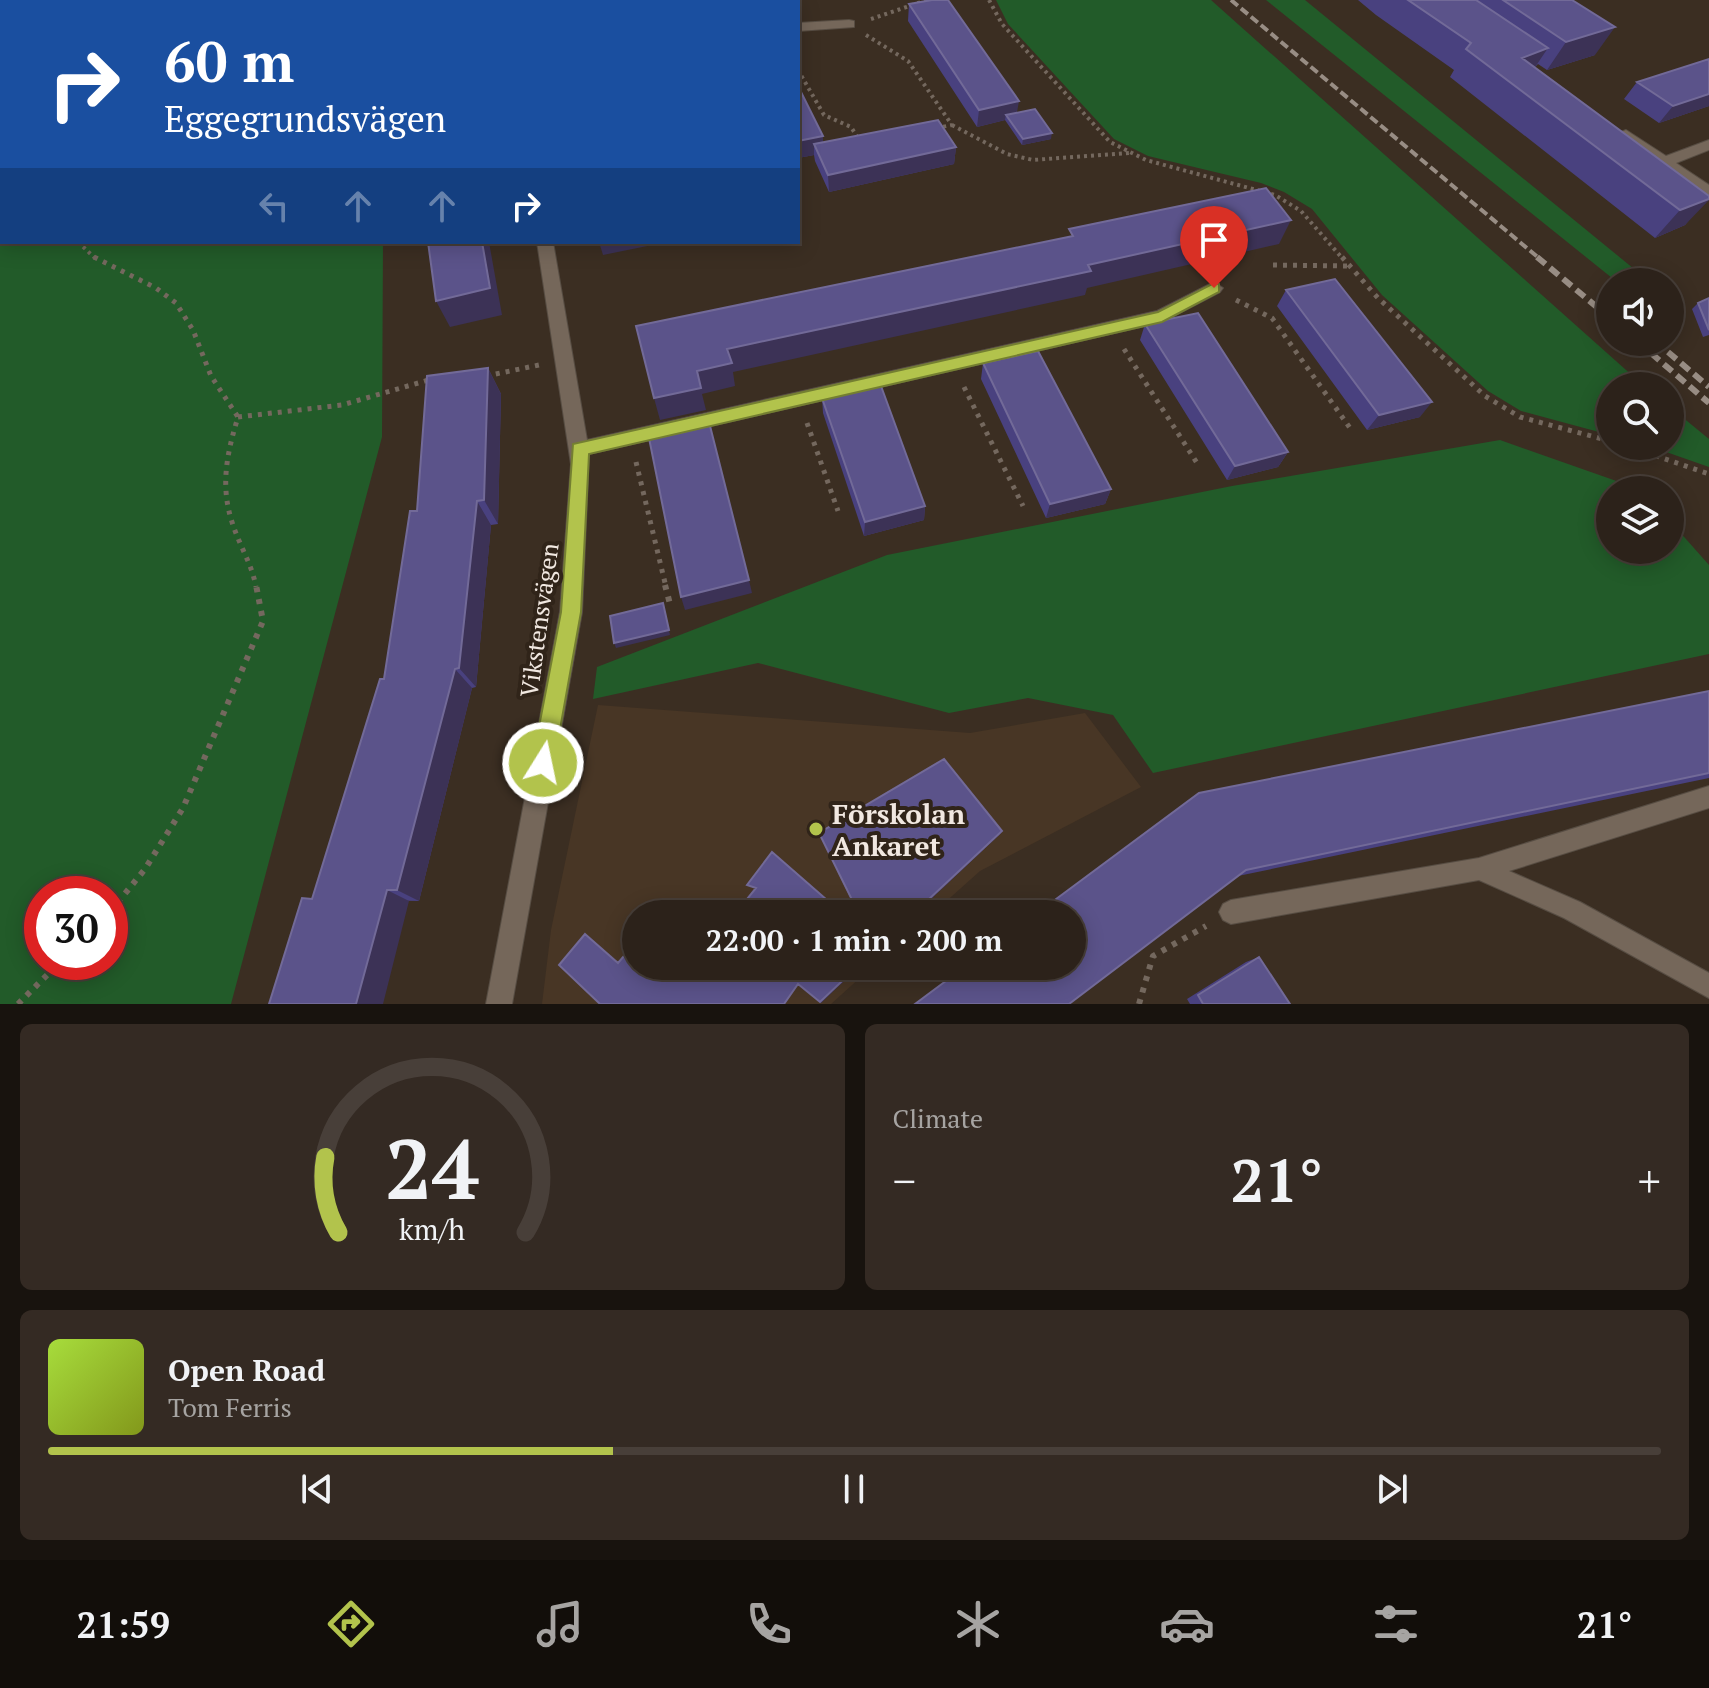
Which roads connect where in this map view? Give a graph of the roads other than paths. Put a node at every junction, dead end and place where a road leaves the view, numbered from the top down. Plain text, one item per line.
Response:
1 (849, 24) road end
2 (800, 27) edge
3 (1608, 121) edge
4 (1709, 145) edge
5 (1664, 162) junction
6 (1709, 193) edge
7 (545, 244) edge
8 (1214, 288) road end
9 (579, 449) junction
10 (1709, 797) edge
11 (1479, 869) junction
12 (1231, 912) road end
13 (1709, 986) edge
14 (499, 1004) edge

1 - 2 street
3 - 5 street
4 - 5 street
5 - 6 street
7 - 9 street, Vikstensvägen
8 - 9 street
9 - 14 street, Vikstensvägen
10 - 11 lane
11 - 12 lane
11 - 13 lane

